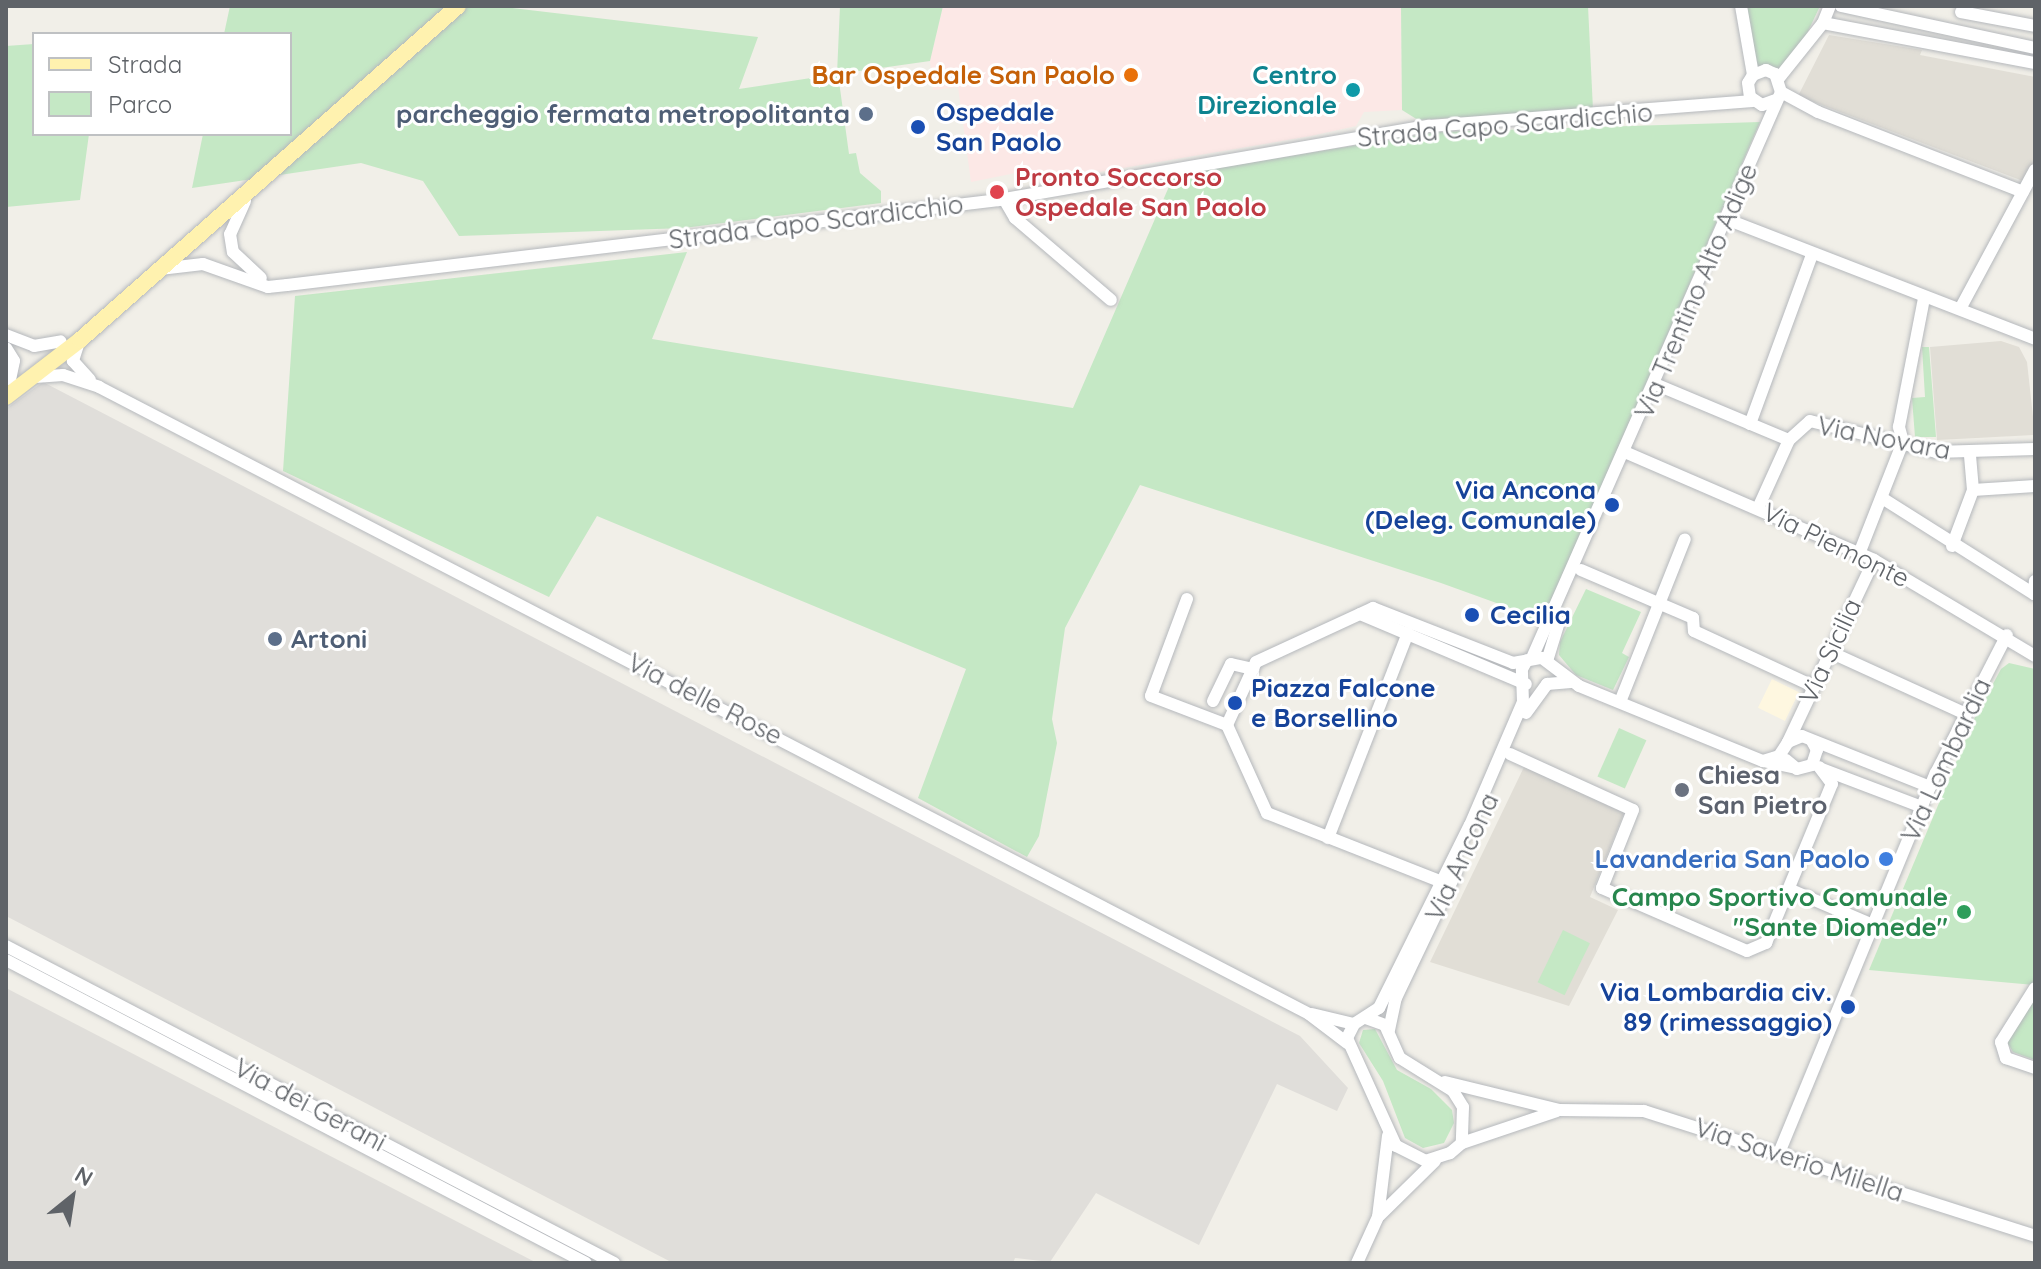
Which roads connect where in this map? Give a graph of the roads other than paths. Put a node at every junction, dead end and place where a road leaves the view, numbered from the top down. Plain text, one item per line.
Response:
1 (444, 6) edge
2 (458, 6) edge
3 (1741, 6) edge
4 (1830, 6) edge
5 (1841, 6) edge
6 (1958, 9) edge
7 (1823, 23) junction
8 (2035, 26) edge
9 (1956, 32) junction
10 (2035, 48) edge
11 (2035, 63) edge
12 (1779, 78) junction
13 (1750, 79) junction
14 (1779, 96) junction
15 (1758, 103) junction
16 (1725, 106) junction
17 (1765, 130) junction
18 (2035, 170) edge
19 (265, 175) junction
20 (2023, 192) junction
21 (1004, 199) junction
22 (1726, 219) junction
23 (1812, 255) junction
24 (160, 269) junction
25 (287, 285) junction
26 (1924, 298) junction
27 (1111, 300) dead end
28 (1960, 309) junction
29 (6, 335) edge
30 (2035, 339) edge
31 (80, 340) junction
32 (61, 341) junction
33 (6, 348) edge
34 (33, 377) junction
35 (8, 382) edge
36 (1655, 384) junction
37 (99, 387) junction
38 (6, 397) edge
39 (1750, 424) junction
40 (1789, 440) junction
41 (1903, 442) junction
42 (2035, 449) edge
43 (1627, 453) junction
44 (1970, 454) junction
45 (2035, 486) edge
46 (1973, 490) junction
47 (1882, 498) junction
48 (1759, 506) junction
49 (1685, 539) dead end
50 (1952, 546) junction
51 (1859, 554) junction
52 (1874, 560) junction
53 (1581, 570) junction
54 (2035, 591) edge
55 (1187, 599) dead end
56 (1660, 604) junction
57 (1360, 614) junction
58 (1408, 633) junction
59 (2007, 635) junction
60 (2033, 651) edge
61 (1830, 652) junction
62 (1530, 659) junction
63 (1548, 663) junction
64 (1253, 669) junction
65 (1522, 679) junction
66 (1571, 682) junction
67 (1545, 685) junction
68 (1813, 686) junction
69 (1213, 701) dead end
70 (1620, 702) junction
71 (1964, 713) junction
72 (1798, 719) junction
73 (1227, 725) junction
74 (1810, 739) junction
75 (1786, 747) junction
76 (1510, 754) junction
77 (1763, 761) junction
78 (1815, 766) junction
79 (1792, 767) junction
80 (1930, 787) junction
81 (1922, 807) junction
82 (1328, 838) junction
83 (1442, 882) junction
84 (1791, 890) junction
85 (1875, 926) junction
86 (6, 946) edge
87 (6, 960) edge
88 (2034, 988) edge
89 (1309, 1014) junction
90 (1360, 1021) junction
91 (1389, 1030) junction
92 (1347, 1043) junction
93 (2035, 1068) edge
94 (1437, 1079) junction
95 (1559, 1110) junction
96 (1388, 1133) junction
97 (1462, 1143) junction
98 (1779, 1153) junction
99 (1439, 1159) junction
100 (1378, 1217) junction
101 (2035, 1236) edge
102 (586, 1263) edge
103 (614, 1263) edge
104 (1357, 1263) edge

1 - 32 main road
2 - 19 main road
3 - 13 street, Via Trentino Alto Adige
4 - 7 street
5 - 9 street
6 - 8 street
6 - 9 street
7 - 11 street
7 - 12 street
9 - 10 street
12 - 13 street
12 - 14 street
13 - 15 street, Via Trentino Alto Adige
13 - 16 street
14 - 15 street, Strada Capo Scardicchio
14 - 17 street, Via Trentino Alto Adige
14 - 20 street
15 - 16 street, Strada Capo Scardicchio
15 - 17 street, Via Trentino Alto Adige
16 - 21 street, Strada Capo Scardicchio
17 - 22 street, Via Trentino Alto Adige
18 - 20 street
19 - 24 main road
19 - 25 street
20 - 28 street
21 - 25 street, Strada Capo Scardicchio
21 - 27 street
22 - 23 street
22 - 36 street, Via Trentino Alto Adige
23 - 26 street
23 - 39 street
24 - 25 street
24 - 31 main road
26 - 28 street
26 - 41 street
28 - 30 street
29 - 32 street
31 - 34 main road
31 - 37 street
32 - 35 main road
33 - 35 street
34 - 37 street
34 - 38 main road
36 - 39 street, Via Novara
36 - 43 street, Via Trentino Alto Adige
37 - 89 street, Via delle Rose
39 - 40 street, Via Novara
40 - 41 street, Via Novara
40 - 48 street, Via Novara
41 - 44 street, Via Novara
41 - 47 street
42 - 44 street, Via Novara
43 - 48 street, Via Piemonte
43 - 53 street
43 - 62 street
44 - 46 street
45 - 46 street
46 - 50 street
47 - 50 street, Via Piemonte
47 - 51 street
48 - 51 street, Via Piemonte
49 - 56 street
50 - 54 street, Via Piemonte
51 - 52 street, Via Piemonte
52 - 59 street, Via Piemonte
52 - 61 street, Via Sicilia
53 - 56 street
53 - 63 street
55 - 73 street
56 - 68 street
56 - 70 street
57 - 58 street
57 - 62 street
57 - 64 street
58 - 65 street
58 - 82 street
59 - 60 street, Via Piemonte
59 - 71 street, Via Lombardia
61 - 68 street, Via Sicilia
61 - 71 street
62 - 63 street
62 - 65 street, Via Ancona
63 - 66 street
63 - 67 street
64 - 69 street
64 - 73 street
65 - 67 street
65 - 83 street, Via Ancona
66 - 67 street
66 - 70 street
67 - 76 street, Via Ancona
68 - 72 street, Via Sicilia
70 - 77 street
71 - 80 street, Via Lombardia
72 - 74 street
72 - 75 street, Via Sicilia
73 - 82 street
74 - 75 street
74 - 78 street
74 - 80 street
75 - 77 street
75 - 79 street
76 - 84 street
76 - 91 street, Via Ancona
77 - 79 street
78 - 79 street
78 - 81 street
78 - 84 street
80 - 81 street, Via Lombardia
81 - 85 street, Via Lombardia
82 - 83 street
83 - 90 street, Via Ancona
84 - 85 street
85 - 98 street, Via Lombardia
86 - 103 street, Via dei Gerani
87 - 102 street, Via dei Gerani
88 - 93 street
89 - 90 street, Via delle Rose
89 - 92 street, Via delle Rose
90 - 91 street, Via delle Rose
90 - 92 street, Via Ancona
91 - 94 street
92 - 96 street
94 - 95 street
94 - 97 street
95 - 97 street
95 - 98 street, Via Saverio Milella
96 - 99 street
96 - 100 street
97 - 99 street
98 - 101 street, Via Saverio Milella
99 - 100 street
100 - 104 street

